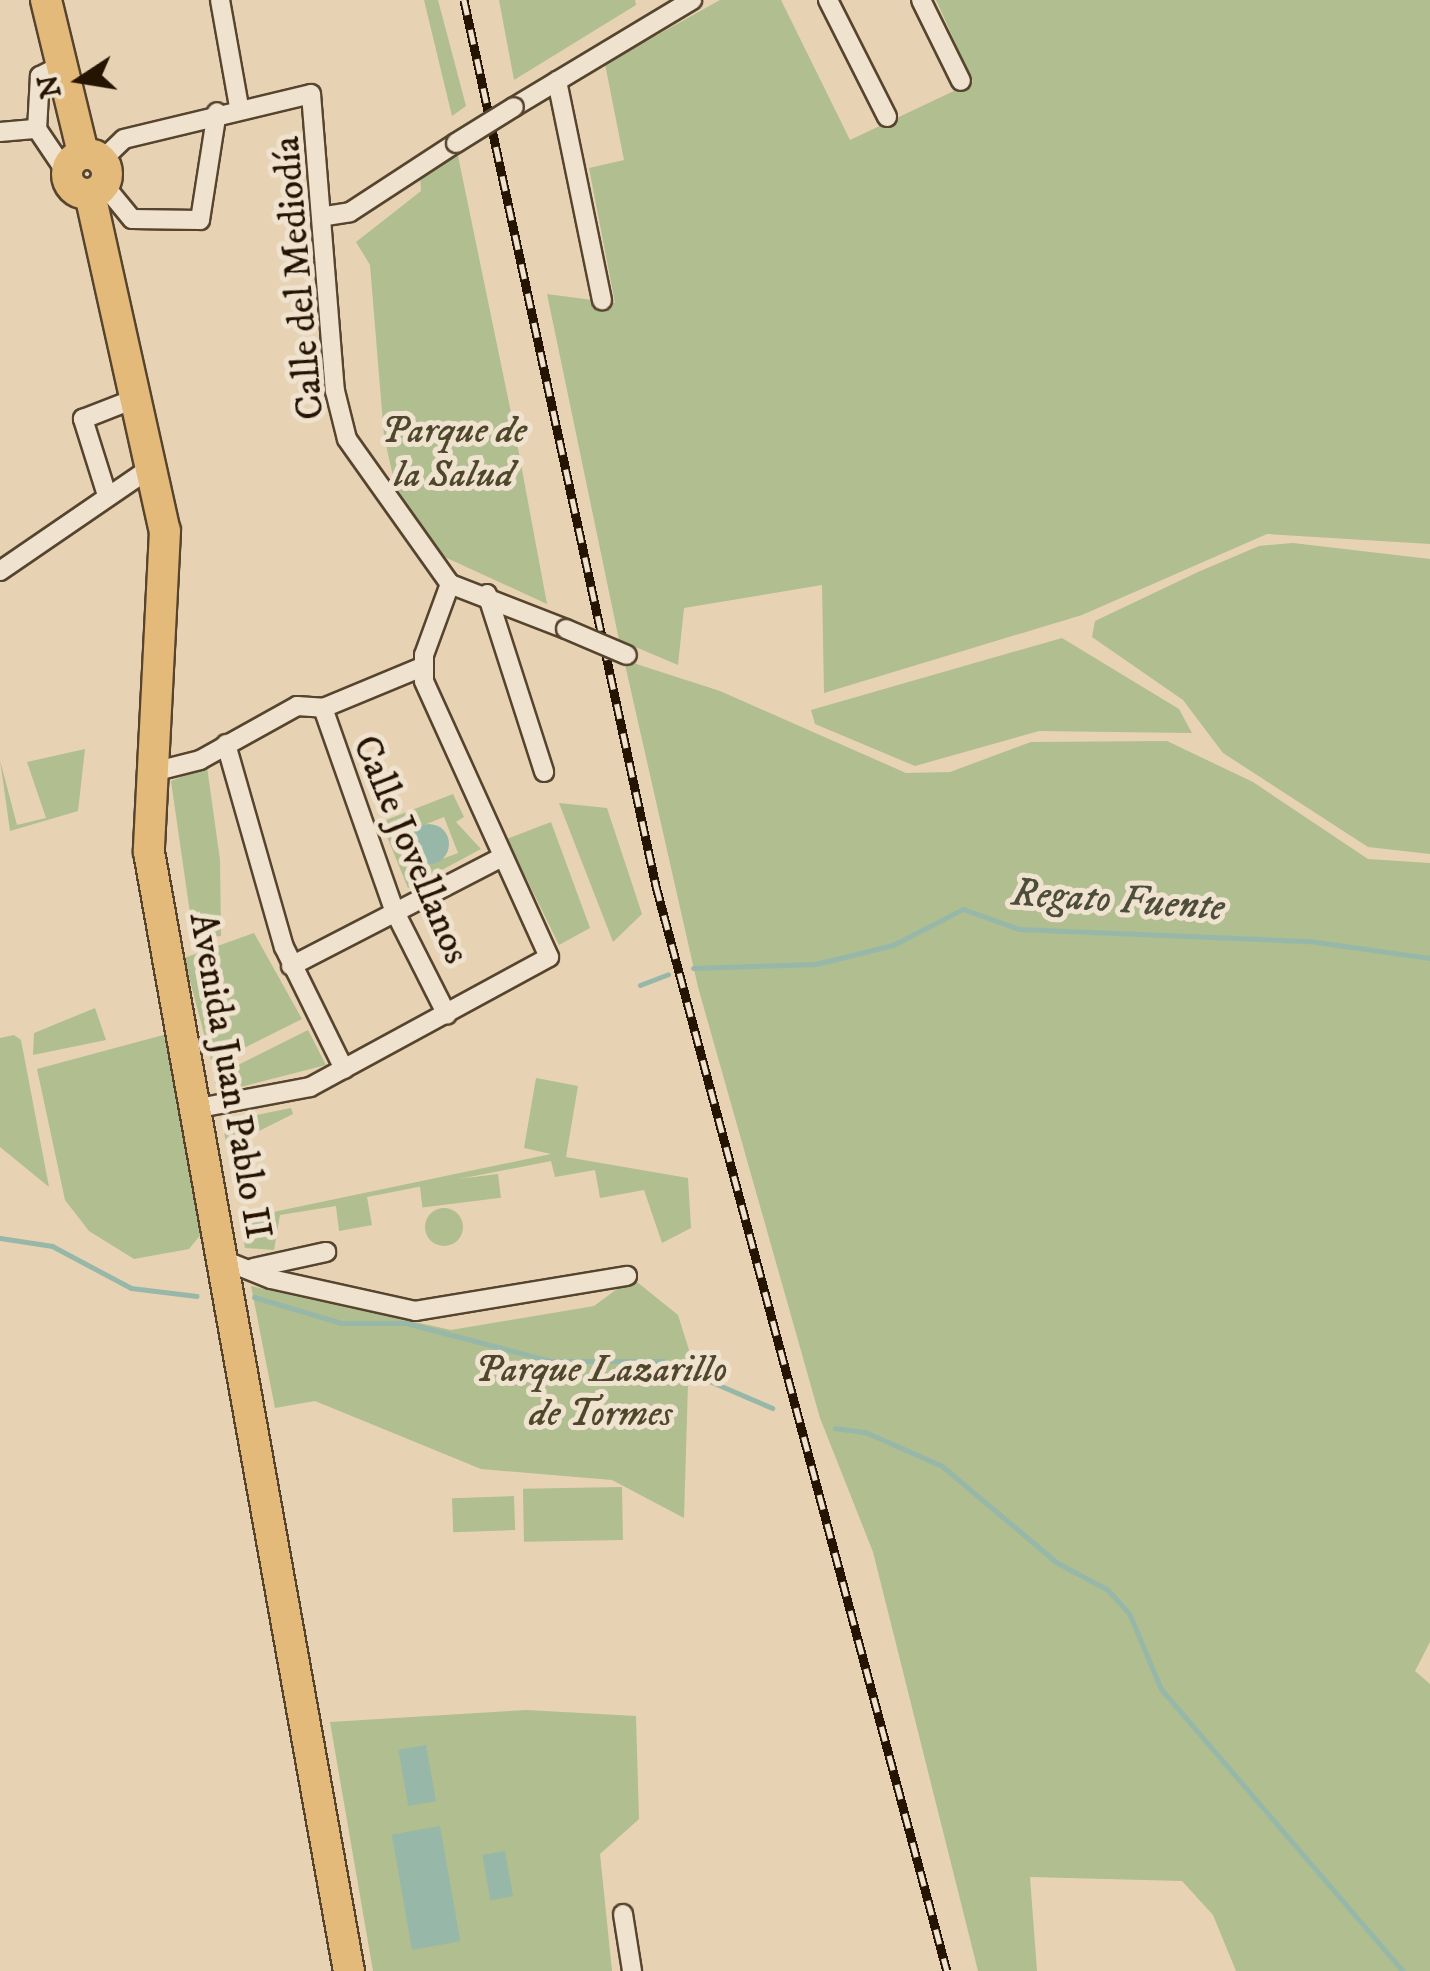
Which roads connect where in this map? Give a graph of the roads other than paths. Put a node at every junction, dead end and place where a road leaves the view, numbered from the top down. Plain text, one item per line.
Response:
1 (46, 0) edge
2 (220, 0) edge
3 (692, 0) edge
4 (828, 0) edge
5 (921, 0) edge
6 (660, 9) edge
7 (62, 64) junction
8 (557, 81) junction
9 (962, 81) dead end
10 (238, 108) junction
11 (216, 112) junction
12 (886, 117) dead end
13 (38, 130) junction
14 (0, 132) edge
15 (94, 178) junction
16 (326, 216) junction
17 (602, 300) dead end
18 (137, 398) junction
19 (152, 466) junction
20 (106, 492) junction
21 (0, 572) edge
22 (450, 584) junction
23 (487, 594) junction
24 (627, 655) dead end
25 (422, 667) junction
26 (323, 708) junction
27 (226, 744) junction
28 (544, 772) dead end
29 (148, 773) junction
30 (502, 857) junction
31 (394, 912) junction
32 (292, 966) junction
33 (447, 1016) junction
34 (344, 1069) junction
35 (194, 1109) junction
36 (326, 1252) dead end
37 (222, 1258) junction
38 (253, 1268) junction
39 (627, 1276) dead end
40 (623, 1914) dead end
41 (350, 1971) edge
42 (632, 1971) edge

1 - 7 highway, Avenida Juan Pablo II
2 - 10 street
3 - 6 street
4 - 12 street
5 - 9 street
6 - 8 street
7 - 13 street
7 - 15 highway, Avenida Juan Pablo II
8 - 16 street, bridge
8 - 17 street
10 - 11 street
10 - 16 street, Calle del Mediodía
11 - 15 street
11 - 15 street
13 - 14 street
13 - 15 street
15 - 18 highway, Avenida Juan Pablo II
16 - 22 street, Calle del Mediodía
18 - 19 highway, Avenida Juan Pablo II
18 - 20 street
19 - 20 street
19 - 29 highway, Avenida Juan Pablo II
20 - 21 street
22 - 23 street
22 - 25 street
23 - 24 street, bridge
23 - 28 street
25 - 26 street
25 - 30 street
26 - 27 street
26 - 31 street, Calle Jovellanos
27 - 29 street
27 - 32 street
29 - 35 highway, Avenida Juan Pablo II
30 - 31 street
30 - 33 street
31 - 32 street
31 - 33 street, Calle Jovellanos
32 - 34 street
33 - 34 street
34 - 35 street
35 - 37 highway, Avenida Juan Pablo II
36 - 38 street
37 - 38 street
37 - 41 highway, Avenida Juan Pablo II
38 - 39 street
40 - 42 street

